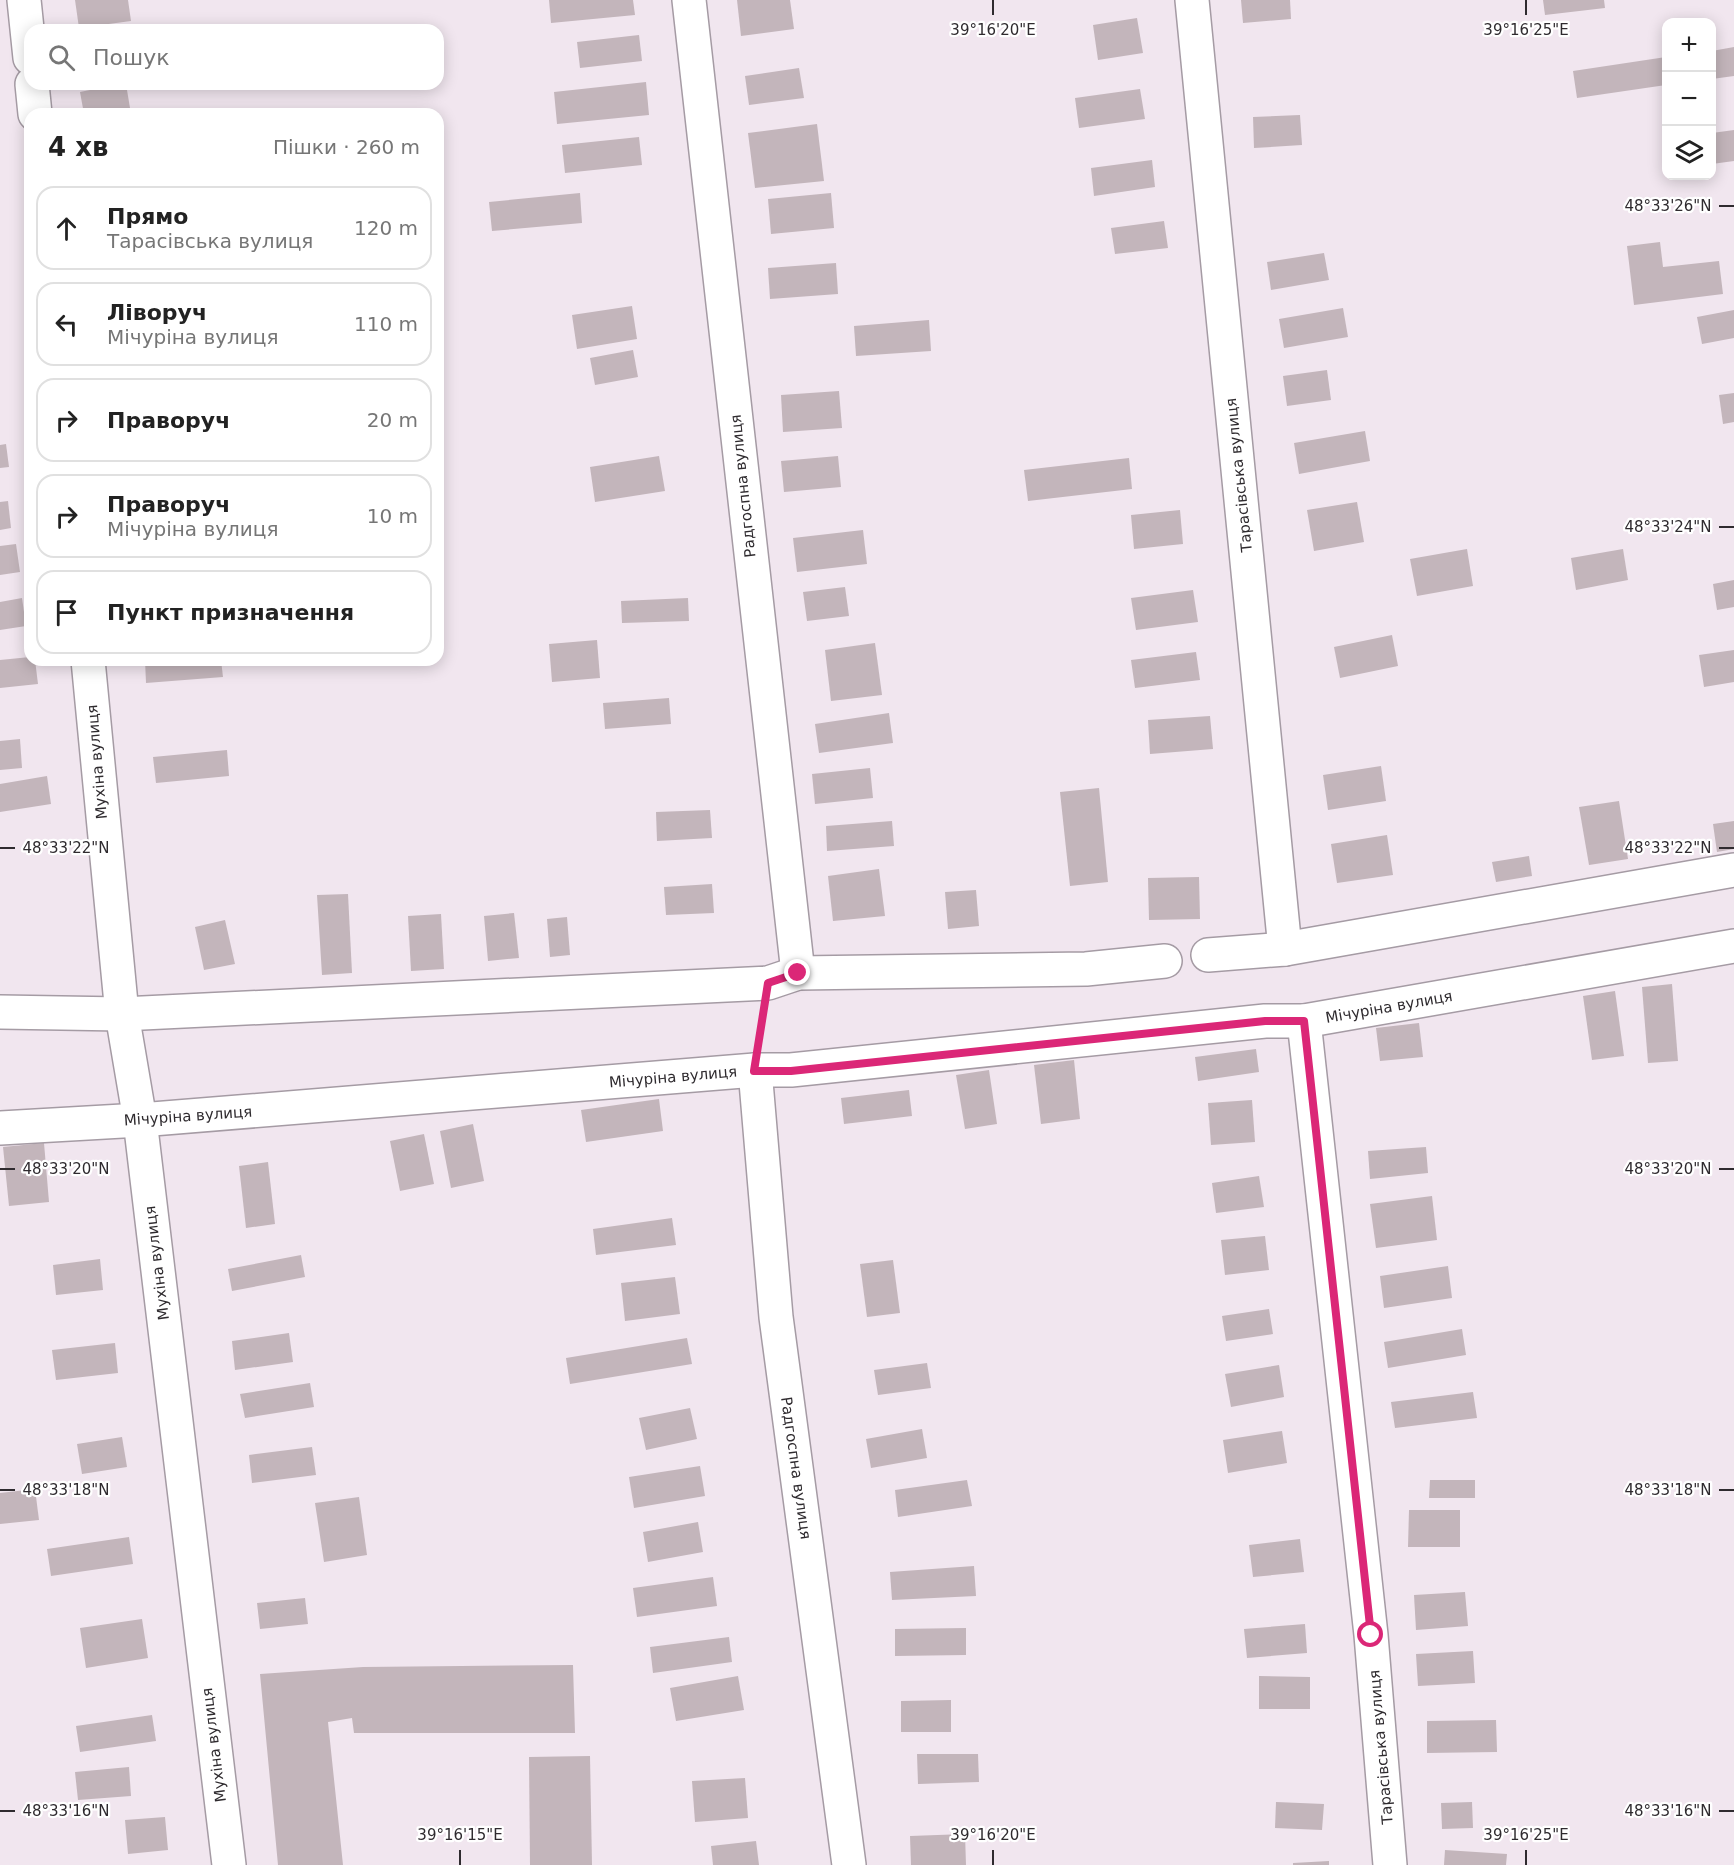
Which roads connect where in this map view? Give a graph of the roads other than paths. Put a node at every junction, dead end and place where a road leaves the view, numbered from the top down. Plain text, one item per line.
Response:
1 (24, 0) edge
2 (689, 0) edge
3 (1192, 0) edge
4 (26, 24) edge
5 (33, 90) edge
6 (35, 108) edge
7 (89, 666) edge
8 (1734, 870) edge
9 (1734, 946) edge
10 (1285, 949) junction
11 (1208, 955) dead end
12 (1166, 961) dead end
13 (783, 978) junction
14 (0, 1012) edge
15 (122, 1014) junction
16 (1304, 1021) junction
17 (754, 1071) junction
18 (140, 1120) junction
19 (0, 1128) edge
20 (229, 1865) edge
21 (849, 1865) edge
22 (1390, 1865) edge

1 - 4 street
2 - 13 street, Радгоспна вулиця
3 - 10 street, Тарасівська вулиця
5 - 6 street
7 - 15 street, Мухіна вулиця
8 - 10 street
9 - 16 street, Мічуріна вулиця
10 - 11 street
12 - 13 street
13 - 15 street
14 - 15 street
15 - 18 street, Мухіна вулиця
16 - 17 street, Мічуріна вулиця
16 - 22 street, Тарасівська вулиця
17 - 18 street, Мічуріна вулиця
17 - 21 street, Радгоспна вулиця
18 - 19 street, Мічуріна вулиця
18 - 20 street, Мухіна вулиця

